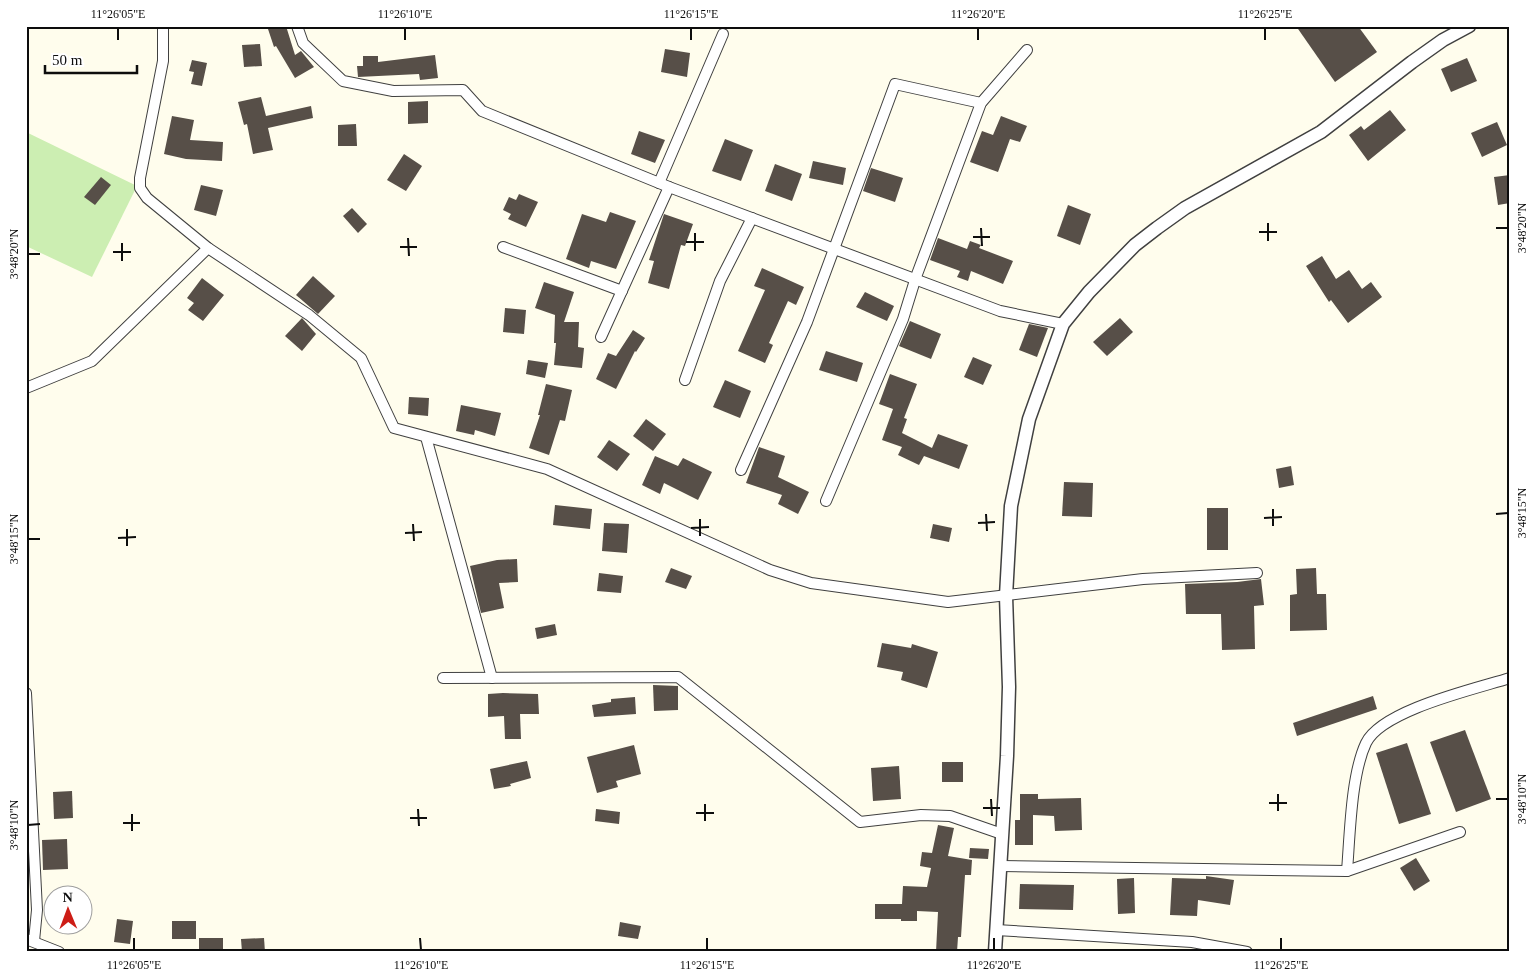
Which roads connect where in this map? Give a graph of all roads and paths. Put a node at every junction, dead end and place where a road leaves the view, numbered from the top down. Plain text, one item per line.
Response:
1 (163, 26) edge
2 (297, 26) edge
3 (1469, 26) edge
4 (723, 34) dead end
5 (1027, 50) dead end
6 (980, 103) junction
7 (659, 183) junction
8 (669, 187) junction
9 (752, 218) junction
10 (503, 247) dead end
11 (208, 248) junction
12 (833, 249) junction
13 (916, 277) junction
14 (622, 291) junction
15 (1063, 324) junction
16 (601, 337) dead end
17 (685, 380) dead end
18 (26, 388) edge
19 (426, 437) junction
20 (741, 470) dead end
21 (826, 501) dead end
22 (1257, 573) dead end
23 (1006, 596) junction
24 (443, 678) dead end
25 (492, 678) junction
26 (1510, 678) edge
27 (26, 694) edge
28 (1460, 832) dead end
29 (1002, 834) junction
30 (1002, 866) junction
31 (1347, 871) junction
32 (996, 930) junction
33 (30, 940) edge
34 (59, 952) edge
35 (995, 952) edge
36 (1247, 952) edge

1 - 11 street
2 - 7 street
3 - 15 street
4 - 7 street
5 - 6 street
6 - 12 street
6 - 13 street
7 - 8 street
8 - 9 street
8 - 14 street
9 - 12 street
9 - 17 street
10 - 14 street
11 - 18 street
11 - 19 street
12 - 13 street
12 - 20 street
13 - 15 street
13 - 21 street
14 - 16 street
15 - 23 street
19 - 23 street
19 - 25 street
22 - 23 street
23 - 29 street
24 - 25 street
25 - 29 street
26 - 31 street
27 - 33 street
28 - 31 street
29 - 30 street
30 - 31 street
30 - 32 street
32 - 35 street
32 - 36 street
33 - 34 street

